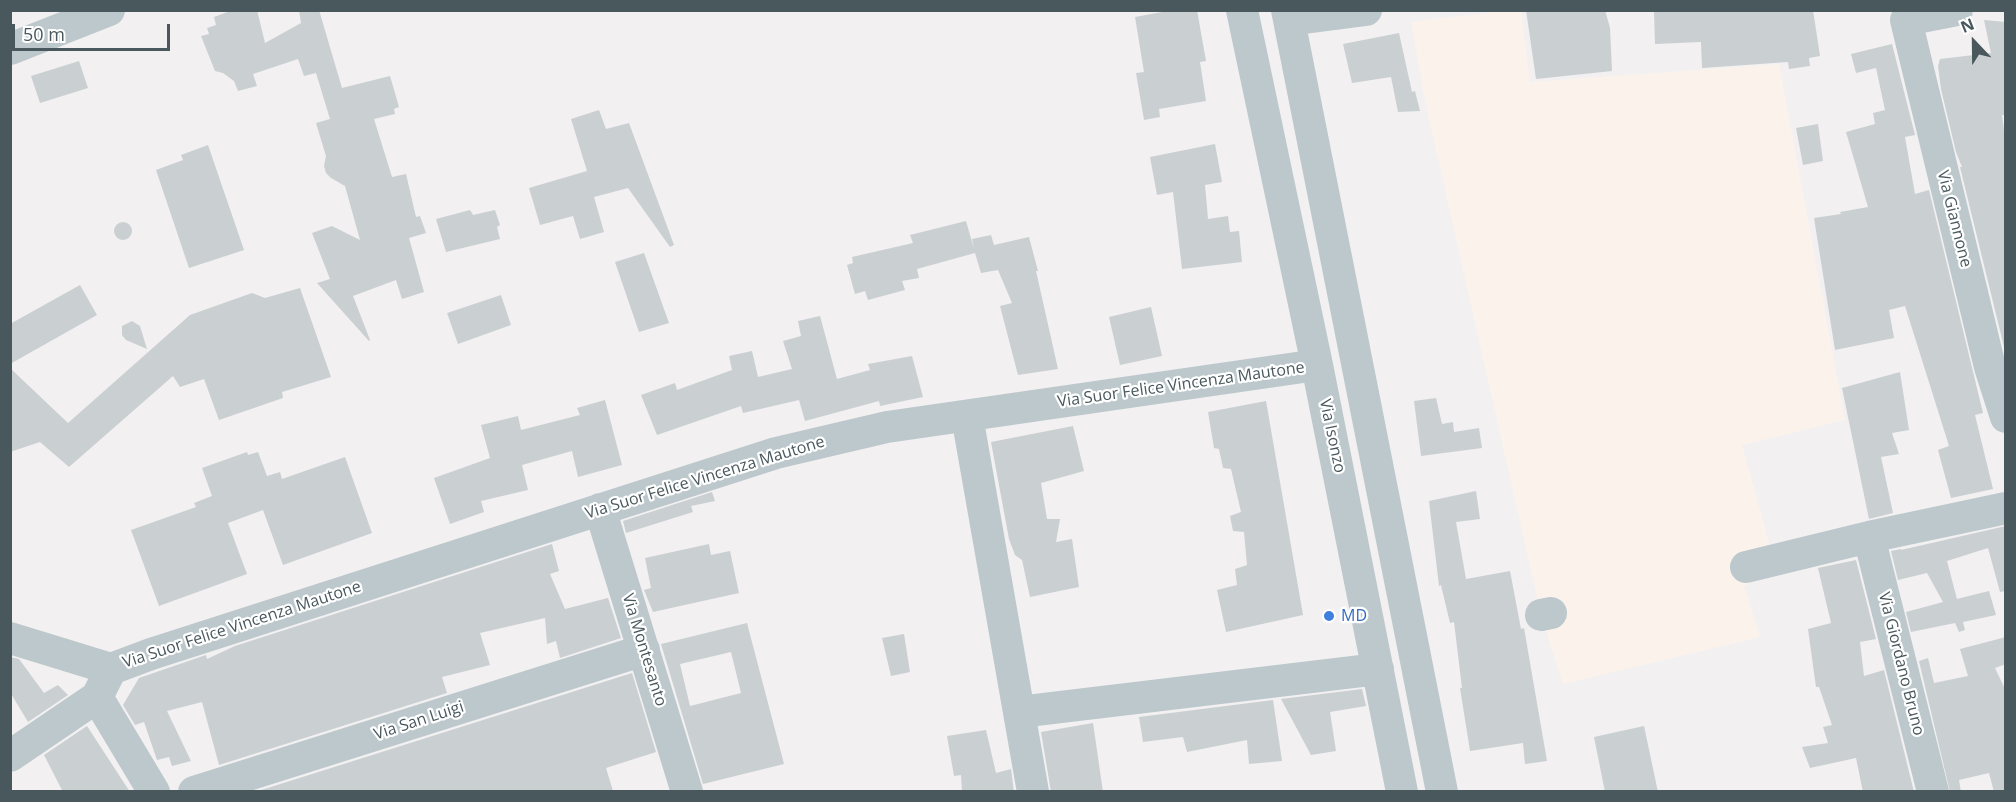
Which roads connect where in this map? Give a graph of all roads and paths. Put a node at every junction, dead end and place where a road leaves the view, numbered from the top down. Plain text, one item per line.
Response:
1 (109, 10) edge
2 (1242, 10) edge
3 (1366, 10) edge
4 (1957, 10) edge
5 (1288, 15) edge
6 (1896, 15) edge
7 (10, 49) edge
8 (1317, 365) junction
9 (1998, 365) edge
10 (968, 416) junction
11 (2006, 417) edge
12 (1380, 474) junction
13 (1341, 482) junction
14 (2006, 508) edge
15 (600, 509) junction
16 (1386, 512) junction
17 (1348, 519) junction
18 (1869, 537) junction
19 (1746, 567) dead end
20 (10, 638) edge
21 (644, 650) junction
22 (111, 669) junction
23 (1378, 669) junction
24 (97, 697) junction
25 (1019, 712) junction
26 (10, 756) edge
27 (154, 792) edge
28 (194, 792) edge
29 (687, 792) edge
30 (1033, 792) edge
31 (1402, 792) edge
32 (1442, 792) edge
33 (1934, 792) edge

1 - 7 street
2 - 8 street, Via Isonzo
3 - 5 street
4 - 6 street
5 - 12 street
6 - 9 street, Via Giannone
8 - 10 street, Via Suor Felice Vincenza Mautone
8 - 13 street, Via Isonzo
9 - 11 street, Via Giannone
10 - 15 street, Via Suor Felice Vincenza Mautone
10 - 25 street
12 - 13 street
12 - 16 street
13 - 17 street, Via Isonzo
14 - 18 street
15 - 21 street, Via Montesanto
15 - 22 street, Via Suor Felice Vincenza Mautone
16 - 17 street
16 - 32 street
17 - 23 street, Via Isonzo
18 - 19 street
18 - 33 street, Via Giordano Bruno
20 - 22 street
21 - 28 street, Via San Luigi
21 - 29 street, Via Montesanto
22 - 24 street
23 - 25 street
23 - 31 street, Via Isonzo
24 - 26 street
24 - 27 street
25 - 30 street

